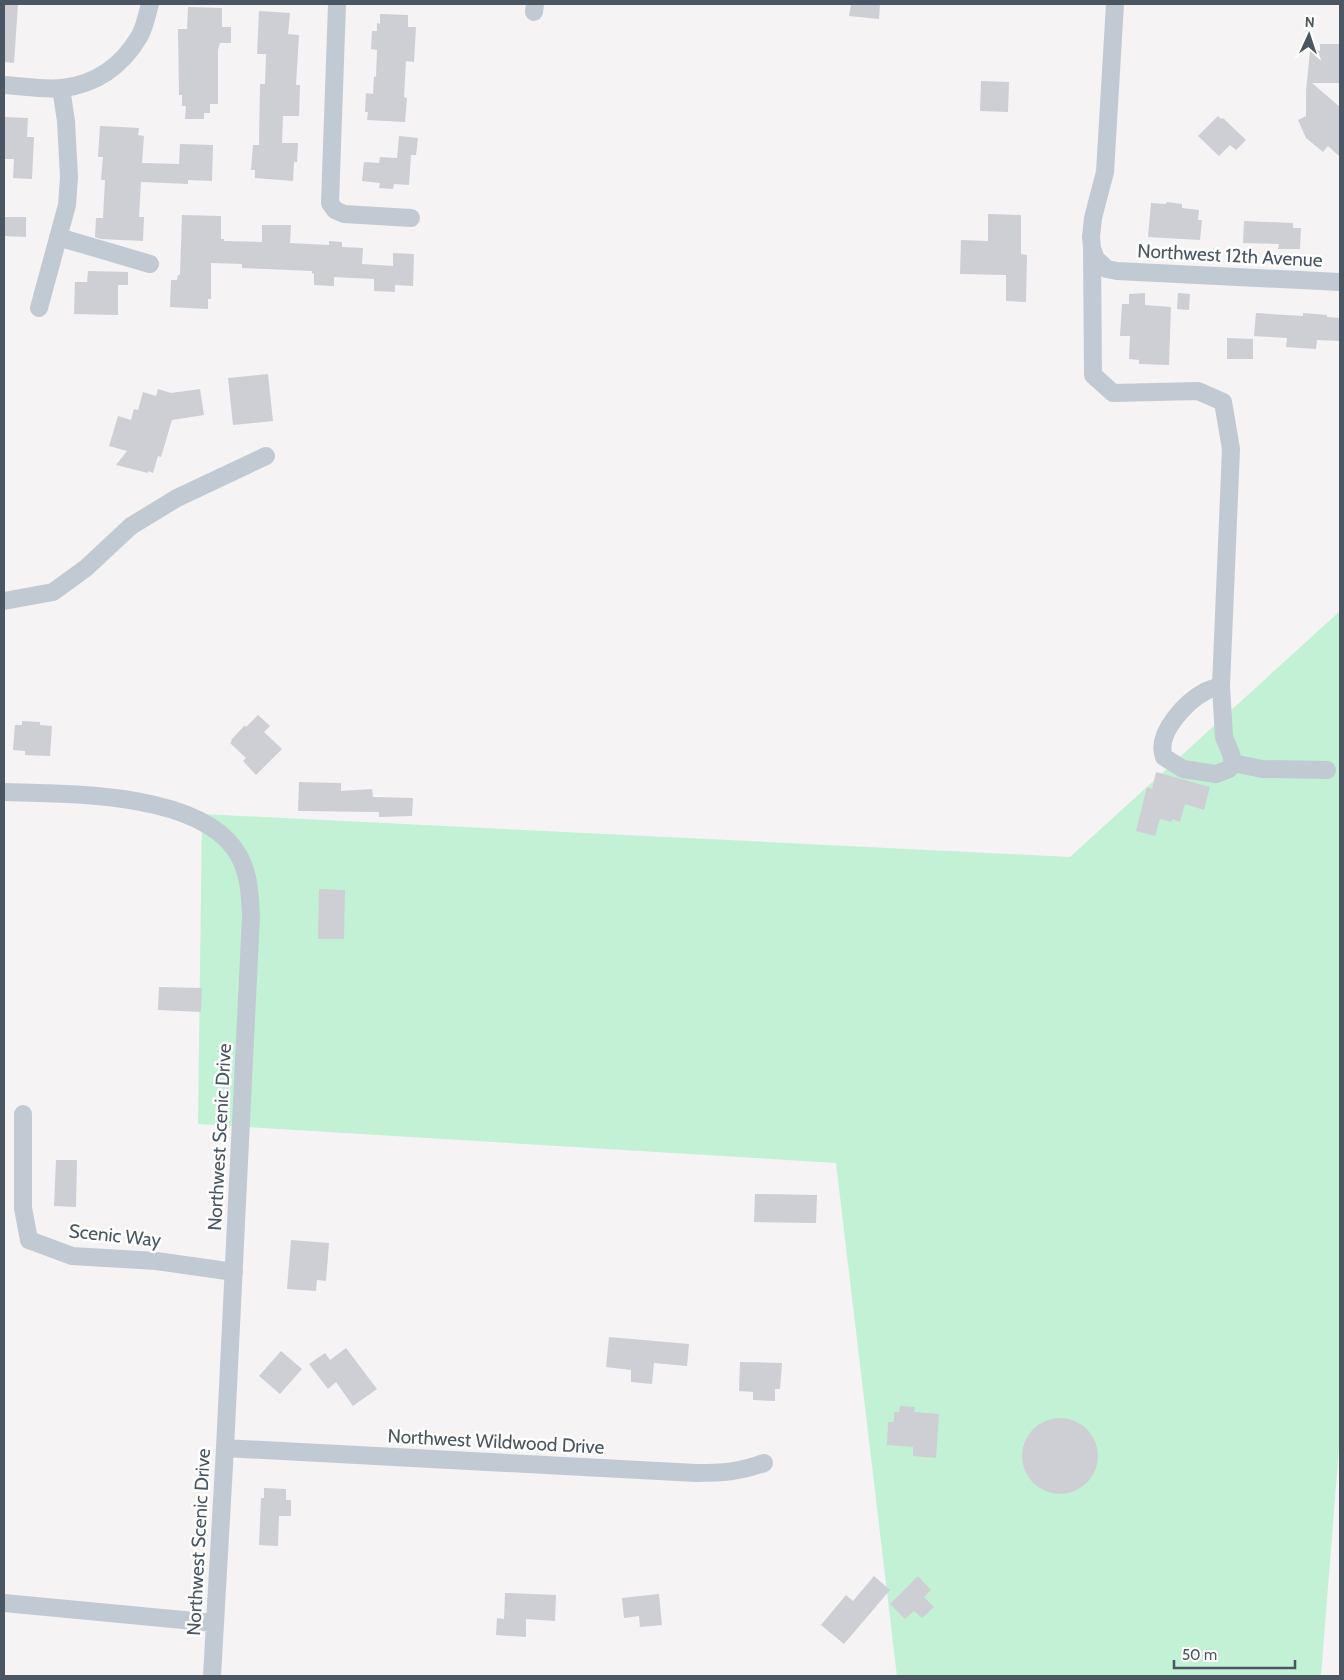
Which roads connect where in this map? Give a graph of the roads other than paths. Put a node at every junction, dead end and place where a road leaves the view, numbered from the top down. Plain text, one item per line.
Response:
1 (150, 4) edge
2 (337, 4) edge
3 (1115, 4) edge
4 (4, 85) edge
5 (61, 88) junction
6 (411, 218) dead end
7 (58, 237) junction
8 (1092, 248) junction
9 (150, 264) dead end
10 (1340, 282) edge
11 (40, 308) dead end
12 (266, 456) dead end
13 (4, 600) edge
14 (1221, 686) junction
15 (1232, 763) junction
16 (1327, 770) dead end
17 (4, 792) edge
18 (23, 1114) dead end
19 (234, 1272) junction
20 (225, 1448) junction
21 (764, 1463) dead end
22 (4, 1603) edge
23 (215, 1623) junction
24 (212, 1676) edge

1 - 5 street
2 - 6 street
3 - 8 street
4 - 5 street
5 - 7 street
7 - 9 street
7 - 11 street
8 - 10 street, Northwest 12th Avenue
8 - 14 street
12 - 13 street
14 - 15 street
14 - 15 street
15 - 16 street
17 - 19 street, Northwest Scenic Drive
18 - 19 street, Scenic Way
19 - 20 street, Northwest Scenic Drive
20 - 21 street, Northwest Wildwood Drive
20 - 23 street, Northwest Scenic Drive
22 - 23 street
23 - 24 street, Northwest Scenic Drive

